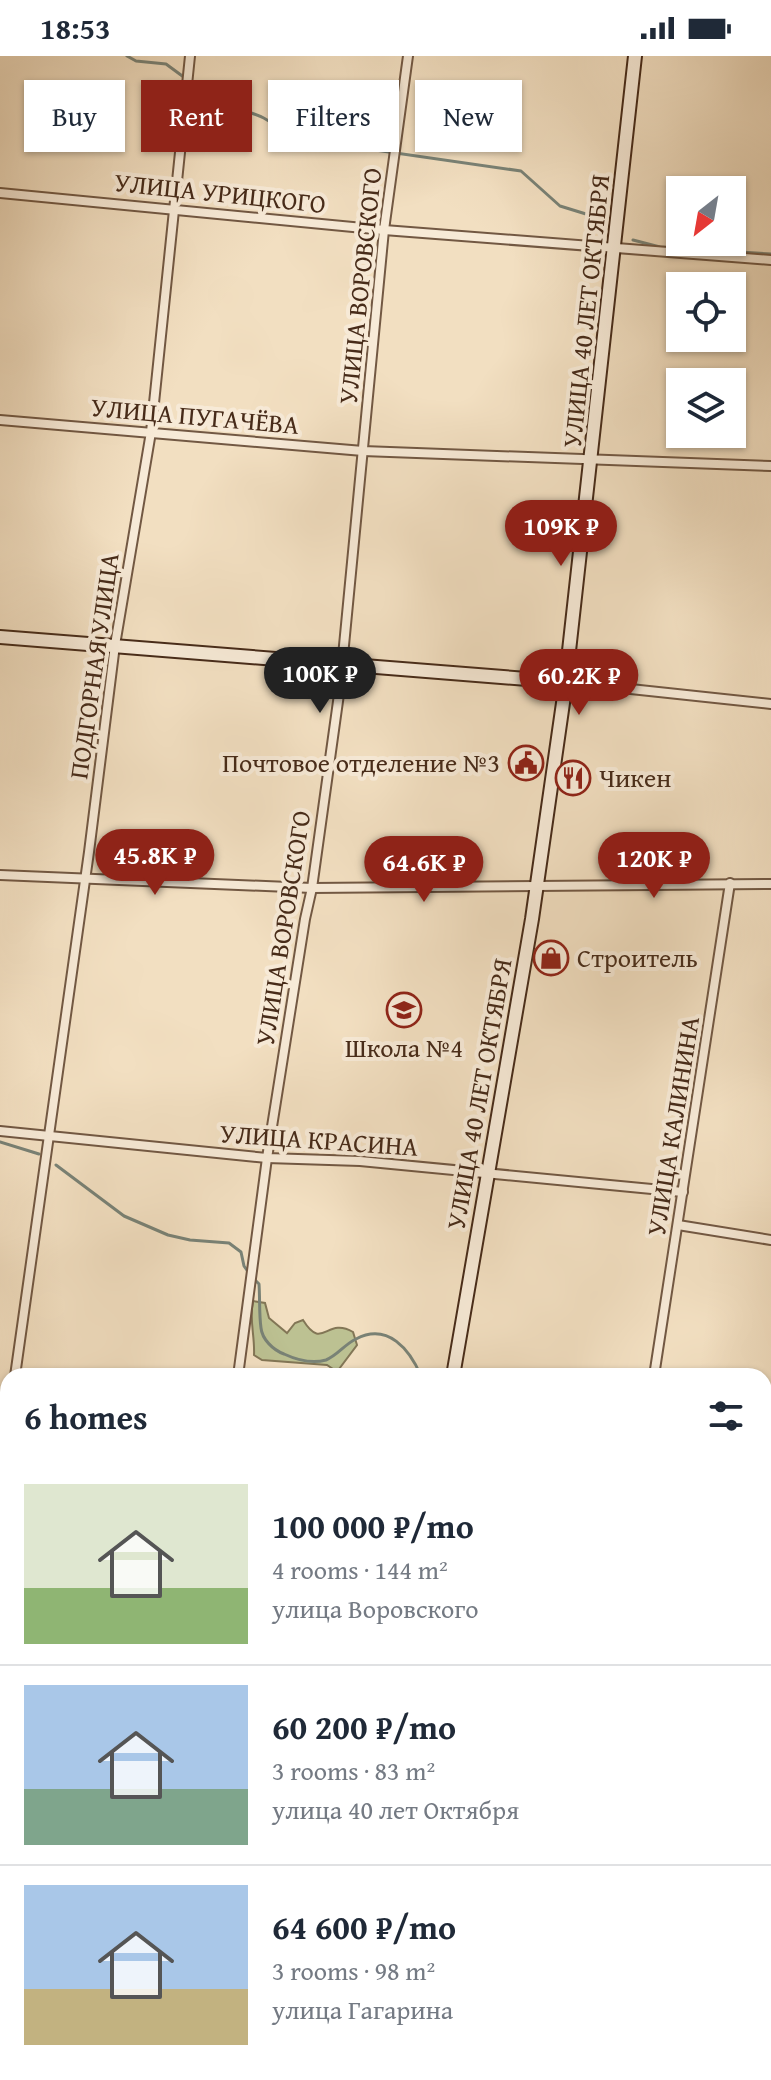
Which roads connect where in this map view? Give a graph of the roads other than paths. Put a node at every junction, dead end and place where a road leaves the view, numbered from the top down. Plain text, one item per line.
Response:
1 (190, 56) edge
2 (408, 56) edge
3 (635, 56) edge
4 (0, 193) edge
5 (175, 208) junction
6 (384, 230) junction
7 (615, 247) junction
8 (771, 260) edge
9 (0, 420) edge
10 (151, 432) junction
11 (363, 451) junction
12 (592, 458) junction
13 (771, 466) edge
14 (0, 637) edge
15 (115, 645) junction
16 (342, 664) junction
17 (565, 682) junction
18 (771, 704) edge
19 (0, 875) edge
20 (85, 878) junction
21 (730, 883) junction
22 (771, 884) edge
23 (537, 887) junction
24 (312, 888) junction
25 (0, 1131) edge
26 (50, 1136) junction
27 (267, 1158) junction
28 (488, 1174) junction
29 (683, 1192) junction
30 (678, 1225) junction
31 (771, 1240) edge
32 (16, 1368) edge
33 (239, 1368) edge
34 (454, 1368) edge
35 (655, 1368) edge

1 - 5 street, ПОДГОРНАЯ УЛИЦА
2 - 6 street, УЛИЦА ВОРОВСКОГО
3 - 7 street, УЛИЦА 40 ЛЕТ ОКТЯБРЯ
4 - 5 street, УЛИЦА УРИЦКОГО
5 - 6 street, УЛИЦА УРИЦКОГО
5 - 10 street, ПОДГОРНАЯ УЛИЦА
6 - 7 street, УЛИЦА УРИЦКОГО
6 - 11 street, УЛИЦА ВОРОВСКОГО
7 - 8 street, УЛИЦА УРИЦКОГО
7 - 12 street, УЛИЦА 40 ЛЕТ ОКТЯБРЯ
9 - 10 street, УЛИЦА ПУГАЧЁВА
10 - 11 street, УЛИЦА ПУГАЧЁВА
10 - 15 street, ПОДГОРНАЯ УЛИЦА
11 - 12 street, УЛИЦА ПУГАЧЁВА
11 - 16 street, УЛИЦА ВОРОВСКОГО
12 - 13 street, УЛИЦА ПУГАЧЁВА
12 - 17 street, УЛИЦА 40 ЛЕТ ОКТЯБРЯ
14 - 15 street
15 - 16 street
15 - 20 street, ПОДГОРНАЯ УЛИЦА
16 - 17 street
16 - 24 street, УЛИЦА ВОРОВСКОГО
17 - 18 street
17 - 23 street, УЛИЦА 40 ЛЕТ ОКТЯБРЯ
19 - 20 street
20 - 24 street
20 - 26 street, ПОДГОРНАЯ УЛИЦА
21 - 22 street
21 - 23 street
21 - 29 street, УЛИЦА КАЛИНИНА
23 - 24 street
23 - 28 street, УЛИЦА 40 ЛЕТ ОКТЯБРЯ
24 - 27 street, УЛИЦА ВОРОВСКОГО
25 - 26 street, УЛИЦА КРАСИНА
26 - 27 street, УЛИЦА КРАСИНА
26 - 32 street, ПОДГОРНАЯ УЛИЦА
27 - 28 street, УЛИЦА КРАСИНА
27 - 33 street, УЛИЦА ВОРОВСКОГО
28 - 29 street, УЛИЦА КРАСИНА
28 - 34 street, УЛИЦА 40 ЛЕТ ОКТЯБРЯ
29 - 30 street, УЛИЦА КАЛИНИНА
30 - 31 street
30 - 35 street, УЛИЦА КАЛИНИНА

